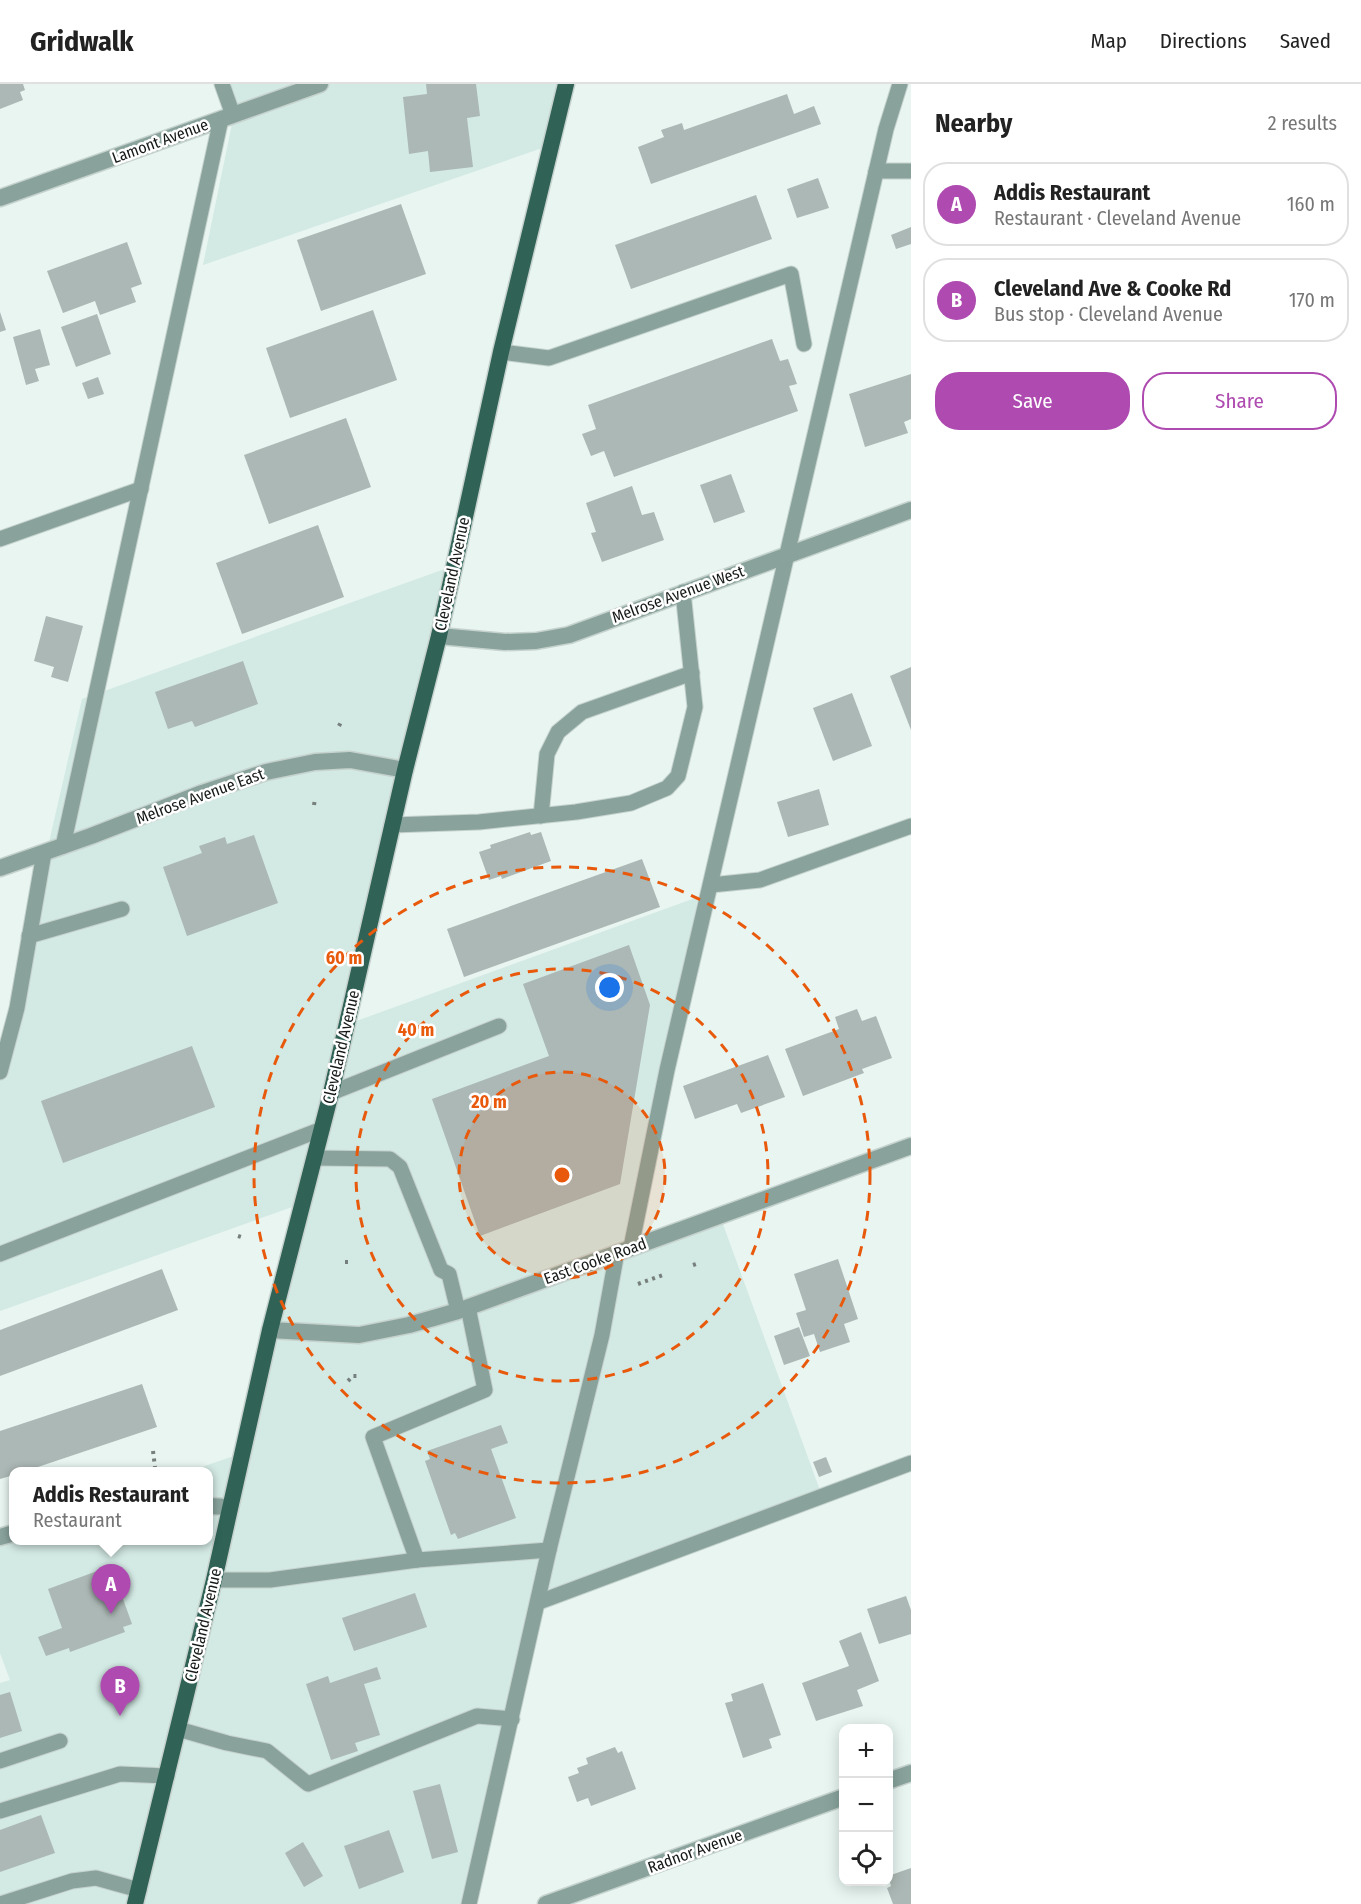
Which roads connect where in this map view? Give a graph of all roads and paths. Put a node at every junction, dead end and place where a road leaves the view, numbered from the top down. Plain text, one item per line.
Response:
1 (222, 84) edge
2 (320, 84) edge
3 (566, 84) edge
4 (900, 84) edge
5 (303, 87) edge
6 (227, 117) junction
7 (876, 171) junction
8 (911, 171) edge
9 (0, 198) edge
10 (804, 344) dead end
11 (501, 352) junction
12 (141, 489) junction
13 (911, 510) edge
14 (0, 539) edge
15 (788, 554) junction
16 (683, 592) junction
17 (439, 636) junction
18 (692, 673) junction
19 (342, 720) dead end
20 (339, 726) dead end
21 (405, 770) junction
22 (315, 799) dead end
23 (314, 805) dead end
24 (541, 816) junction
25 (393, 825) junction
26 (911, 826) edge
27 (63, 846) junction
28 (44, 853) junction
29 (0, 868) edge
30 (711, 885) junction
31 (122, 909) dead end
32 (30, 936) junction
33 (499, 1026) dead end
34 (0, 1072) edge
35 (331, 1093) junction
36 (322, 1129) junction
37 (911, 1146) edge
38 (315, 1158) junction
39 (624, 1250) junction
40 (0, 1254) edge
41 (345, 1262) dead end
42 (351, 1262) dead end
43 (663, 1275) dead end
44 (657, 1277) dead end
45 (463, 1309) junction
46 (270, 1330) junction
47 (351, 1371) dead end
48 (348, 1381) dead end
49 (153, 1452) dead end
50 (911, 1463) edge
51 (155, 1467) dead end
52 (213, 1506) edge
53 (229, 1507) junction
54 (549, 1550) junction
55 (417, 1560) junction
56 (214, 1580) junction
57 (538, 1602) junction
58 (512, 1719) junction
59 (178, 1729) junction
60 (60, 1741) dead end
61 (0, 1761) edge
62 (911, 1773) edge
63 (167, 1776) junction
64 (893, 1779) edge
65 (839, 1798) edge
66 (0, 1811) edge
67 (137, 1897) edge
68 (0, 1904) edge
69 (469, 1904) edge
70 (546, 1904) edge

1 - 6 lane
2 - 5 street, Lamont Avenue
3 - 11 main road, Cleveland Avenue
4 - 7 lane
5 - 6 street, Lamont Avenue
6 - 9 street, Lamont Avenue
6 - 12 lane
7 - 8 lane
7 - 15 lane
10 - 11 lane
11 - 17 main road, Cleveland Avenue
12 - 14 lane
12 - 27 lane
13 - 15 street, Melrose Avenue West
15 - 16 street, Melrose Avenue West
15 - 30 lane
16 - 17 street, Melrose Avenue West
16 - 18 lane
17 - 21 main road, Cleveland Avenue
18 - 24 lane
18 - 24 lane
19 - 20 path
21 - 25 main road, Cleveland Avenue
21 - 27 street, Melrose Avenue East
22 - 23 path
24 - 25 lane
25 - 35 main road, Cleveland Avenue
26 - 30 lane
27 - 28 street, Melrose Avenue East
28 - 29 street, Melrose Avenue East
28 - 32 lane
30 - 39 lane
31 - 32 lane
32 - 34 lane
33 - 35 lane
35 - 36 main road, Cleveland Avenue
36 - 38 main road, Cleveland Avenue
36 - 40 lane
37 - 39 street, East Cooke Road
38 - 45 lane
38 - 46 main road, Cleveland Avenue
39 - 45 street, East Cooke Road
39 - 54 lane
41 - 42 path
43 - 44 path
45 - 46 street, East Cooke Road
45 - 55 lane
46 - 53 main road, Cleveland Avenue
47 - 48 path
49 - 51 path
50 - 57 lane
52 - 53 street
53 - 56 main road, Cleveland Avenue
54 - 55 lane
54 - 57 lane
55 - 56 lane
56 - 59 main road, Cleveland Avenue
57 - 58 lane
58 - 59 lane
58 - 69 lane
59 - 63 main road, Cleveland Avenue
60 - 61 lane
62 - 64 street
63 - 66 lane
63 - 67 main road, Cleveland Avenue
65 - 70 street, Radnor Avenue
67 - 68 lane

